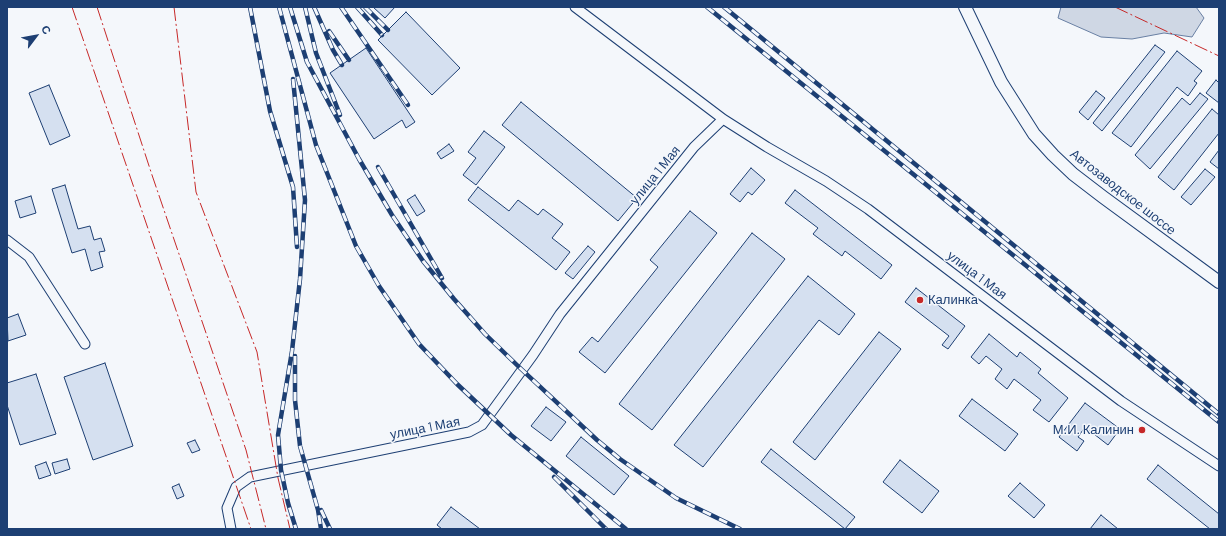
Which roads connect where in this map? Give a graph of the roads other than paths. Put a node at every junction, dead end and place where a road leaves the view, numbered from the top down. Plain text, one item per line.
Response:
1 (575, 7) edge
2 (965, 7) edge
3 (723, 119) junction
4 (7, 240) edge
5 (1219, 282) edge
6 (85, 344) dead end
7 (1219, 466) edge
8 (231, 529) edge

1 - 3 street
2 - 5 main road, Автозаводское шоссе
3 - 7 street, улица 1 Мая
3 - 8 street, улица 1 Мая
4 - 6 street

